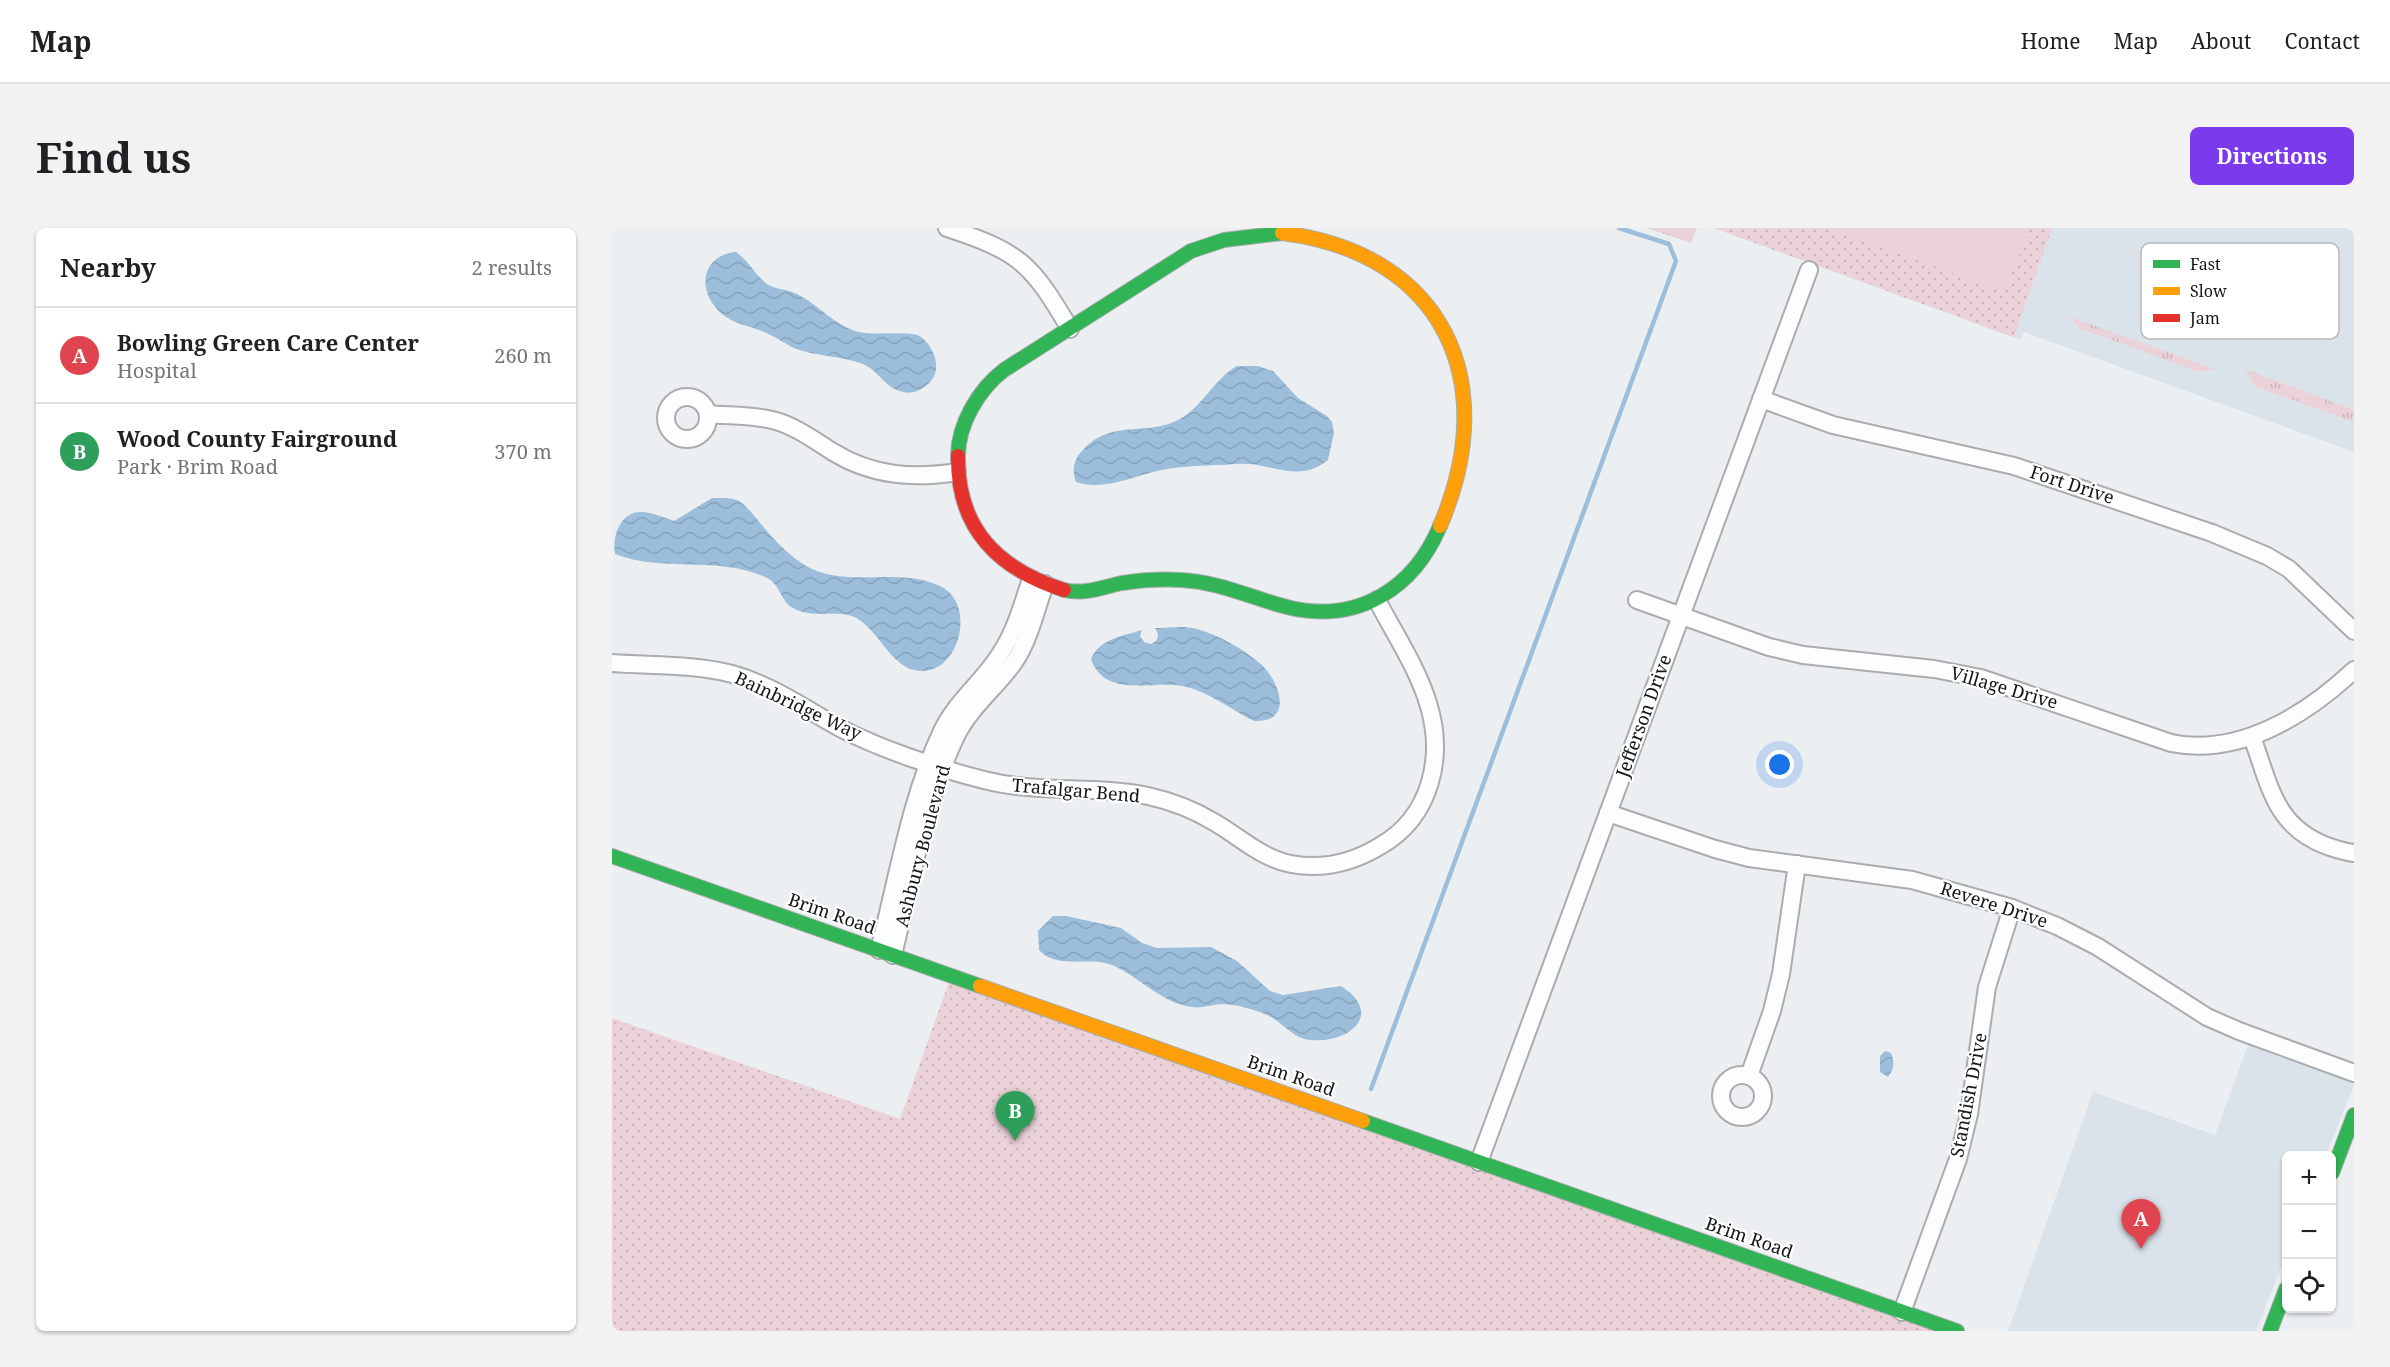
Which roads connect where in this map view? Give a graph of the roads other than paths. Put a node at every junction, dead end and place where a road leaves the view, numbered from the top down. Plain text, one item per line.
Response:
1 (947, 228) edge
2 (1809, 270) dead end
3 (1070, 330) junction
4 (1761, 399) junction
5 (708, 414) dead end
6 (957, 472) junction
7 (1038, 582) junction
8 (1377, 600) junction
9 (1636, 600) dead end
10 (1681, 616) junction
11 (2354, 631) edge
12 (612, 663) edge
13 (2354, 670) edge
14 (2252, 737) junction
15 (936, 765) junction
16 (1608, 813) junction
17 (2354, 853) edge
18 (612, 856) edge
19 (1797, 864) junction
20 (2012, 908) junction
21 (886, 952) junction
22 (2354, 1073) edge
23 (1749, 1076) dead end
24 (2354, 1115) edge
25 (2336, 1160) edge
26 (1479, 1162) junction
27 (2282, 1300) edge
28 (1902, 1312) junction
29 (1957, 1331) edge
30 (2270, 1331) edge

1 - 3 street
2 - 4 street, Jefferson Drive
3 - 6 street
3 - 8 street
4 - 10 street, Jefferson Drive
4 - 11 street, Fort Drive
5 - 6 street
6 - 7 street
7 - 8 street
7 - 15 street, Ashbury Boulevard
8 - 15 street, Trafalgar Bend
9 - 10 street, Village Drive
10 - 14 street, Village Drive
10 - 16 street, Jefferson Drive
12 - 15 street, Bainbridge Way
13 - 14 street, Village Drive
14 - 17 street
15 - 21 street, Ashbury Boulevard
16 - 19 street, Revere Drive
16 - 26 street, Jefferson Drive
18 - 21 street, Brim Road
19 - 20 street, Revere Drive
19 - 23 street
20 - 22 street, Revere Drive
20 - 28 street, Standish Drive
21 - 26 street, Brim Road
24 - 25 street
26 - 28 street, Brim Road
27 - 30 street
28 - 29 street, Brim Road

